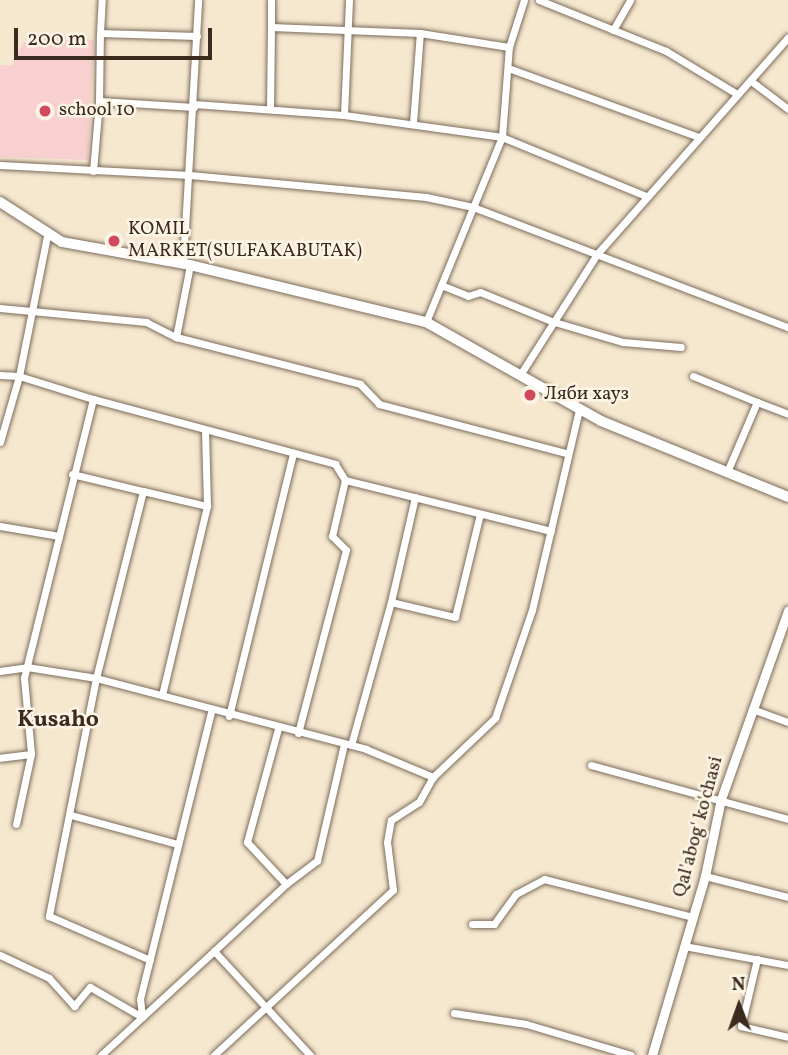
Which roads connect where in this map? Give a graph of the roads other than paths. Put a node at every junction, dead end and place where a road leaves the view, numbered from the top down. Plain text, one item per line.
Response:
1 (102, 0) edge
2 (198, 0) edge
3 (271, 0) edge
4 (349, 0) edge
5 (524, 0) edge
6 (539, 0) edge
7 (630, 0) edge
8 (271, 27) junction
9 (348, 30) junction
10 (613, 30) junction
11 (100, 33) junction
12 (420, 33) junction
13 (197, 36) junction
14 (788, 37) edge
15 (509, 47) junction
16 (508, 68) junction
17 (751, 81) junction
18 (737, 94) junction
19 (99, 101) junction
20 (194, 106) junction
21 (788, 108) edge
22 (270, 109) junction
23 (344, 115) junction
24 (413, 123) junction
25 (696, 136) junction
26 (502, 137) junction
27 (0, 165) edge
28 (93, 172) junction
29 (190, 175) junction
30 (646, 196) junction
31 (0, 202) edge
32 (472, 207) junction
33 (47, 236) junction
34 (597, 254) junction
35 (187, 264) junction
36 (441, 285) junction
37 (0, 308) edge
38 (32, 312) junction
39 (551, 321) junction
40 (426, 322) junction
41 (788, 327) edge
42 (176, 337) junction
43 (681, 348) dead end
44 (0, 375) edge
45 (520, 375) junction
46 (19, 376) junction
47 (694, 376) dead end
48 (93, 399) junction
49 (757, 402) junction
50 (579, 409) junction
51 (788, 414) edge
52 (205, 429) junction
53 (0, 442) edge
54 (293, 453) junction
55 (566, 453) junction
56 (727, 472) junction
57 (72, 474) junction
58 (345, 480) junction
59 (143, 491) junction
60 (415, 497) junction
61 (788, 497) edge
62 (207, 506) junction
63 (480, 514) junction
64 (0, 526) edge
65 (551, 531) junction
66 (58, 536) junction
67 (391, 602) junction
68 (788, 611) edge
69 (27, 667) junction
70 (0, 671) edge
71 (96, 678) junction
72 (162, 695) junction
73 (752, 709) junction
74 (211, 712) junction
75 (229, 716) junction
76 (788, 722) edge
77 (278, 729) junction
78 (298, 733) junction
79 (348, 745) junction
80 (31, 754) junction
81 (0, 758) edge
82 (591, 765) dead end
83 (433, 777) junction
84 (721, 799) junction
85 (71, 815) junction
86 (788, 819) edge
87 (16, 824) dead end
88 (178, 844) junction
89 (705, 876) junction
90 (286, 884) junction
91 (788, 897) edge
92 (693, 917) junction
93 (472, 924) dead end
94 (684, 946) junction
95 (214, 951) junction
96 (0, 956) edge
97 (150, 960) junction
98 (757, 960) junction
99 (788, 965) edge
100 (267, 1008) junction
101 (454, 1013) dead end
102 (142, 1017) junction
103 (788, 1037) edge
104 (102, 1055) edge
105 (214, 1055) edge
106 (310, 1055) edge
107 (631, 1055) edge
108 (652, 1055) edge

1 - 11 street
2 - 13 street
3 - 8 street
4 - 9 street
5 - 15 street
6 - 10 street
7 - 10 street
8 - 9 street
8 - 22 street
9 - 12 street
9 - 23 street
10 - 18 street
11 - 13 street
11 - 19 street
12 - 15 street
12 - 24 street
13 - 20 street
14 - 17 street
15 - 16 street
16 - 25 street
16 - 26 street
17 - 18 street
17 - 21 street
18 - 25 street
19 - 20 street
19 - 28 street
20 - 22 street
20 - 29 street
22 - 23 street
23 - 24 street
24 - 26 street
25 - 30 street
26 - 30 street
26 - 32 street
27 - 28 street
28 - 29 street
29 - 32 street
29 - 35 street
30 - 34 street
31 - 33 main road
32 - 34 street
32 - 36 street
33 - 35 main road
33 - 38 street
34 - 39 street
34 - 41 street
35 - 40 main road
35 - 42 street
36 - 39 street
36 - 40 street
37 - 38 street
38 - 42 street
38 - 46 street
39 - 43 street
39 - 45 street
40 - 45 main road
42 - 55 street
44 - 46 street
45 - 50 main road
46 - 48 street
46 - 53 street
47 - 49 street
48 - 52 street
48 - 57 street
49 - 51 street
49 - 56 street
50 - 55 street
50 - 56 main road
52 - 54 street
52 - 62 street
54 - 58 street
54 - 75 street
55 - 65 street
56 - 61 main road
57 - 59 street
57 - 66 street
58 - 60 street
58 - 78 street
59 - 62 street
59 - 71 street
60 - 63 street
60 - 67 street
62 - 72 street
63 - 65 street
63 - 67 street
64 - 66 street
65 - 83 street
66 - 69 street
67 - 79 street
68 - 73 street, Qal'abog' ko'chasi
69 - 70 street
69 - 71 street
69 - 80 street
71 - 72 street
71 - 85 street
72 - 74 street
73 - 76 street
73 - 84 street, Qal'abog' ko'chasi
74 - 75 street
74 - 88 street
75 - 77 street
77 - 78 street
77 - 90 street
78 - 79 street
79 - 83 street
79 - 90 street
80 - 81 street
80 - 87 street
82 - 84 street
83 - 100 street
84 - 86 street
84 - 89 street, Qal'abog' ko'chasi
85 - 88 street
85 - 97 street
88 - 97 street
89 - 91 street
89 - 92 street, Qal'abog' ko'chasi
90 - 95 street
92 - 93 street
92 - 94 street, Qal'abog' ko'chasi
94 - 98 street
94 - 108 street, Qal'abog' ko'chasi
95 - 100 street
95 - 102 street
96 - 102 street
97 - 102 street
98 - 99 street
98 - 103 street
100 - 105 street
100 - 106 street
101 - 107 street
102 - 104 street

